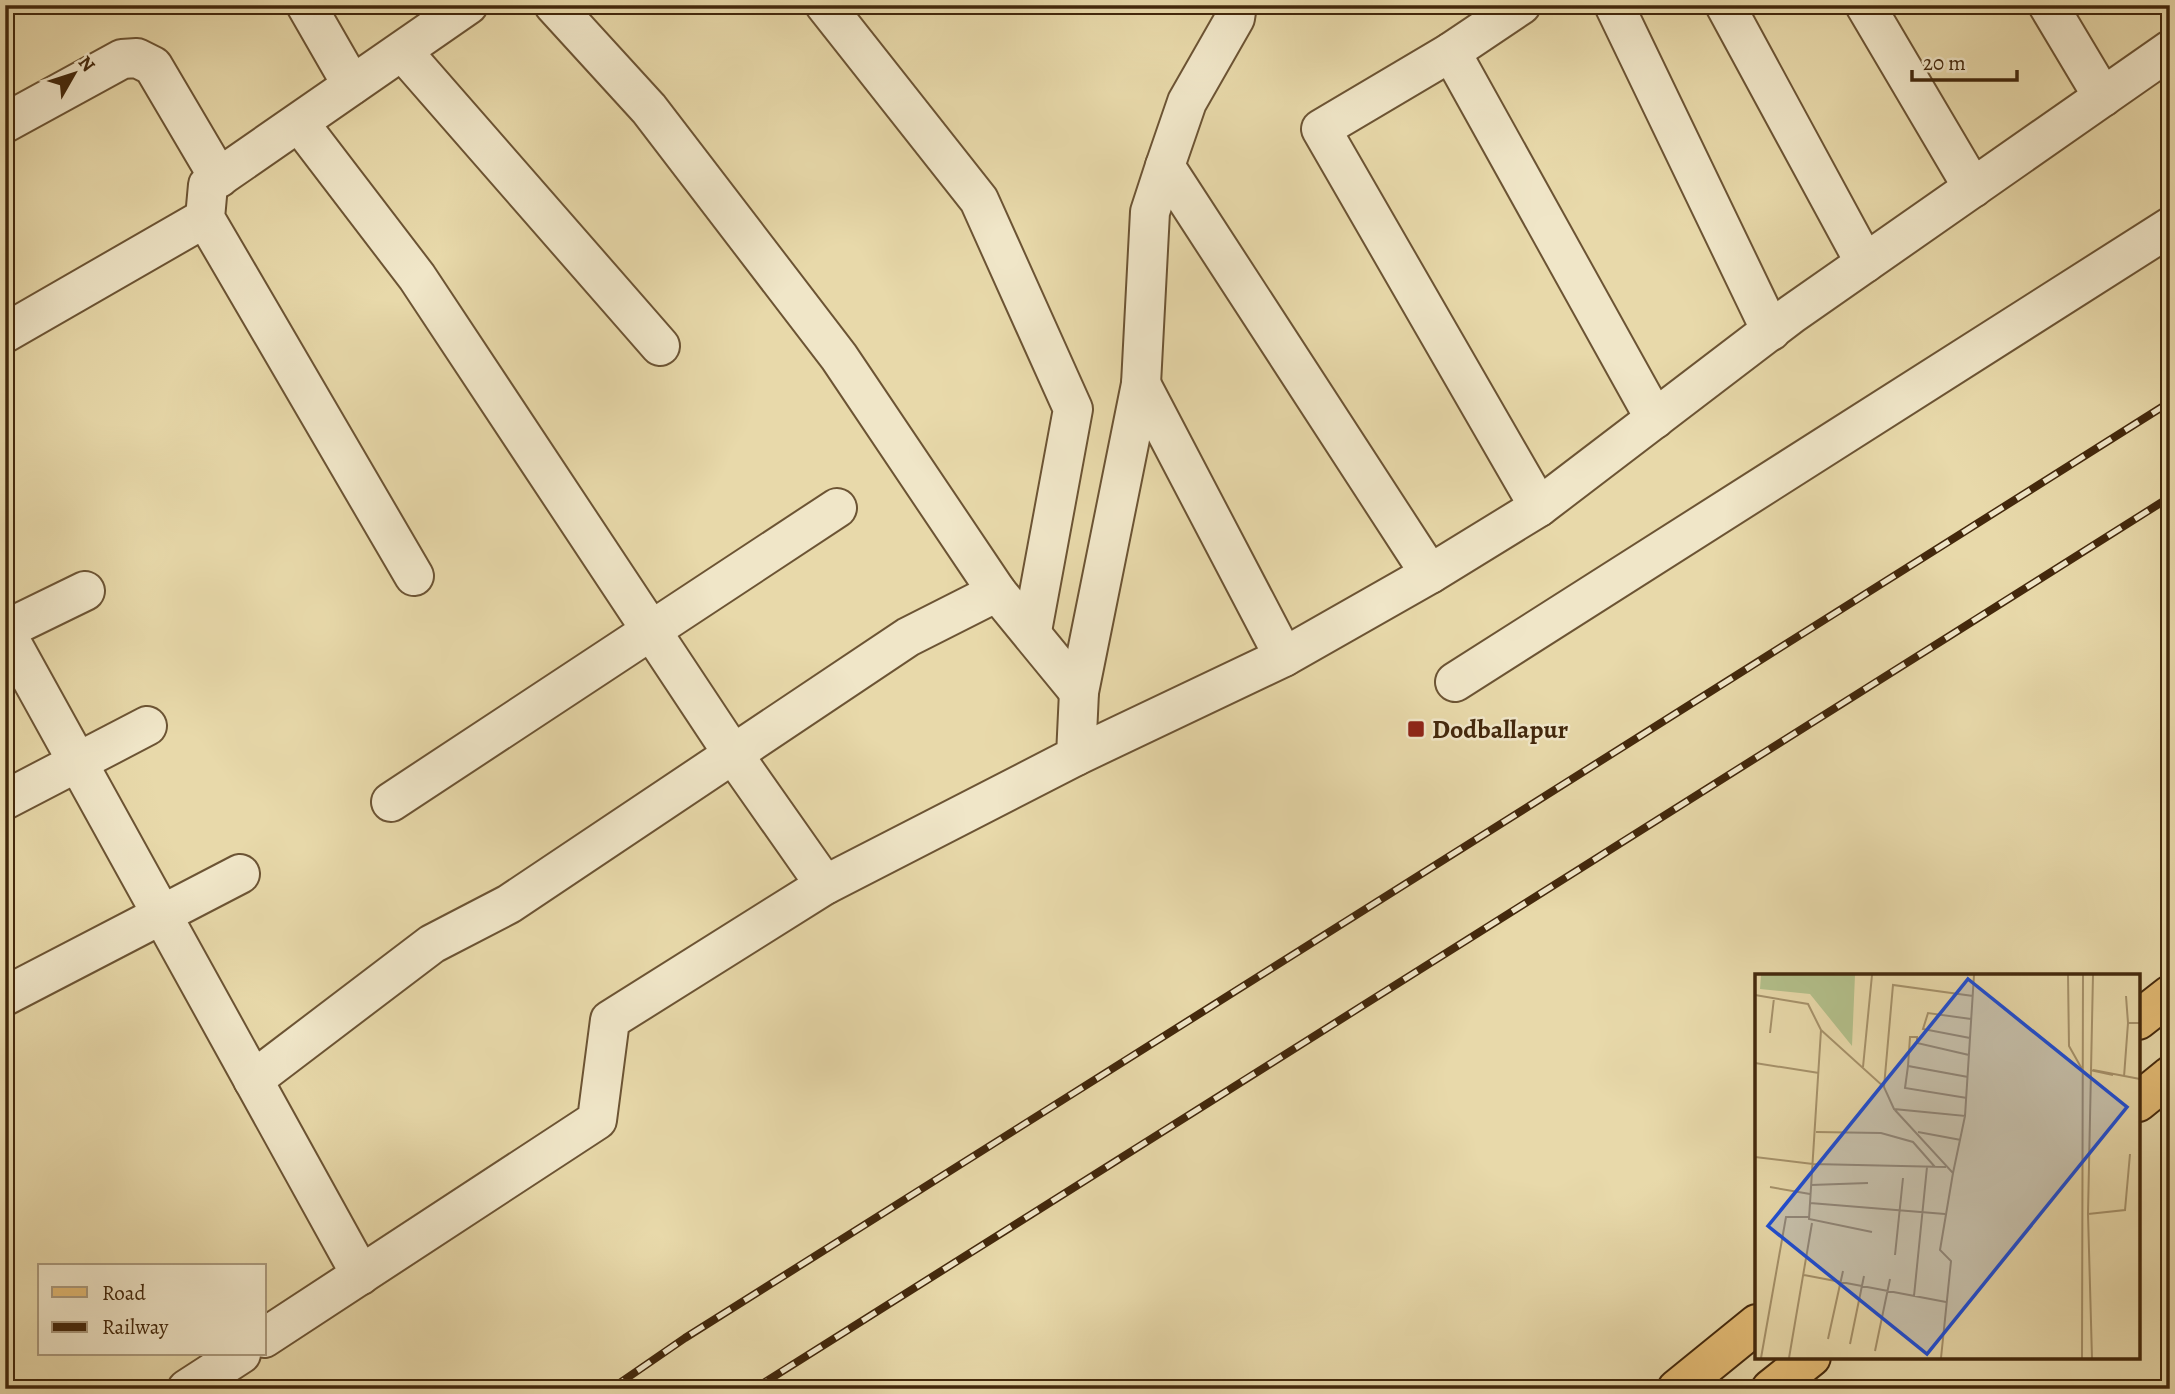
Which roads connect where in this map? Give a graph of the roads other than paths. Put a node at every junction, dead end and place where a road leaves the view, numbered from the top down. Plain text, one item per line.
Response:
1 (306, 5) edge
2 (468, 5) edge
3 (554, 5) edge
4 (825, 5) edge
5 (1521, 5) edge
6 (1614, 5) edge
7 (1725, 5) edge
8 (1865, 5) edge
9 (2048, 5) edge
10 (1243, 9) edge
11 (2170, 50) edge
12 (403, 52) junction
13 (1451, 52) junction
14 (352, 85) junction
15 (2103, 97) junction
16 (5, 123) edge
17 (300, 124) junction
18 (1165, 166) junction
19 (219, 178) junction
20 (1973, 188) junction
21 (205, 218) junction
22 (2170, 227) edge
23 (1865, 263) junction
24 (1771, 331) junction
25 (5, 333) edge
26 (660, 346) dead end
27 (1141, 384) junction
28 (1655, 419) junction
29 (1539, 507) junction
30 (836, 508) dead end
31 (1430, 574) junction
32 (414, 576) dead end
33 (85, 591) dead end
34 (997, 592) junction
35 (5, 631) edge
36 (1032, 631) junction
37 (653, 632) junction
38 (1284, 657) junction
39 (1454, 682) dead end
40 (1079, 692) junction
41 (147, 726) dead end
42 (733, 754) junction
43 (1076, 756) junction
44 (78, 762) junction
45 (5, 800) edge
46 (391, 802) dead end
47 (240, 874) dead end
48 (825, 885) junction
49 (162, 914) junction
50 (2170, 995) edge
51 (5, 996) edge
52 (2140, 1018) edge
53 (2170, 1076) edge
54 (253, 1080) junction
55 (2140, 1100) edge
56 (361, 1275) junction
57 (1755, 1326) edge
58 (266, 1337) edge
59 (238, 1356) edge
60 (1808, 1359) edge
61 (187, 1389) edge
62 (1677, 1389) edge
63 (1771, 1389) edge

1 - 14 street
2 - 12 street
3 - 34 street
4 - 36 street
5 - 13 street
6 - 24 street
7 - 23 street
8 - 20 street
9 - 15 street
10 - 18 street
11 - 15 street
12 - 14 street
12 - 26 street
13 - 28 street
13 - 29 street
14 - 17 street
15 - 20 street
16 - 19 street
17 - 19 street
17 - 37 street
18 - 27 street
18 - 31 street
19 - 21 street
20 - 23 street
21 - 25 street
21 - 32 street
22 - 39 street
23 - 24 street
24 - 28 street
27 - 38 street
27 - 40 street
28 - 29 street
29 - 31 street
30 - 37 street
31 - 38 street
33 - 35 street
34 - 36 street
34 - 42 street
35 - 44 street
36 - 40 street
37 - 42 street
37 - 46 street
38 - 43 street
40 - 43 street
41 - 44 street
42 - 48 street
42 - 54 street
43 - 48 street
44 - 45 street
44 - 49 street
47 - 49 street
48 - 56 street
49 - 51 street
49 - 54 street
50 - 52 main road
53 - 55 main road
54 - 56 street
56 - 58 street
57 - 62 main road
59 - 61 street
60 - 63 main road

